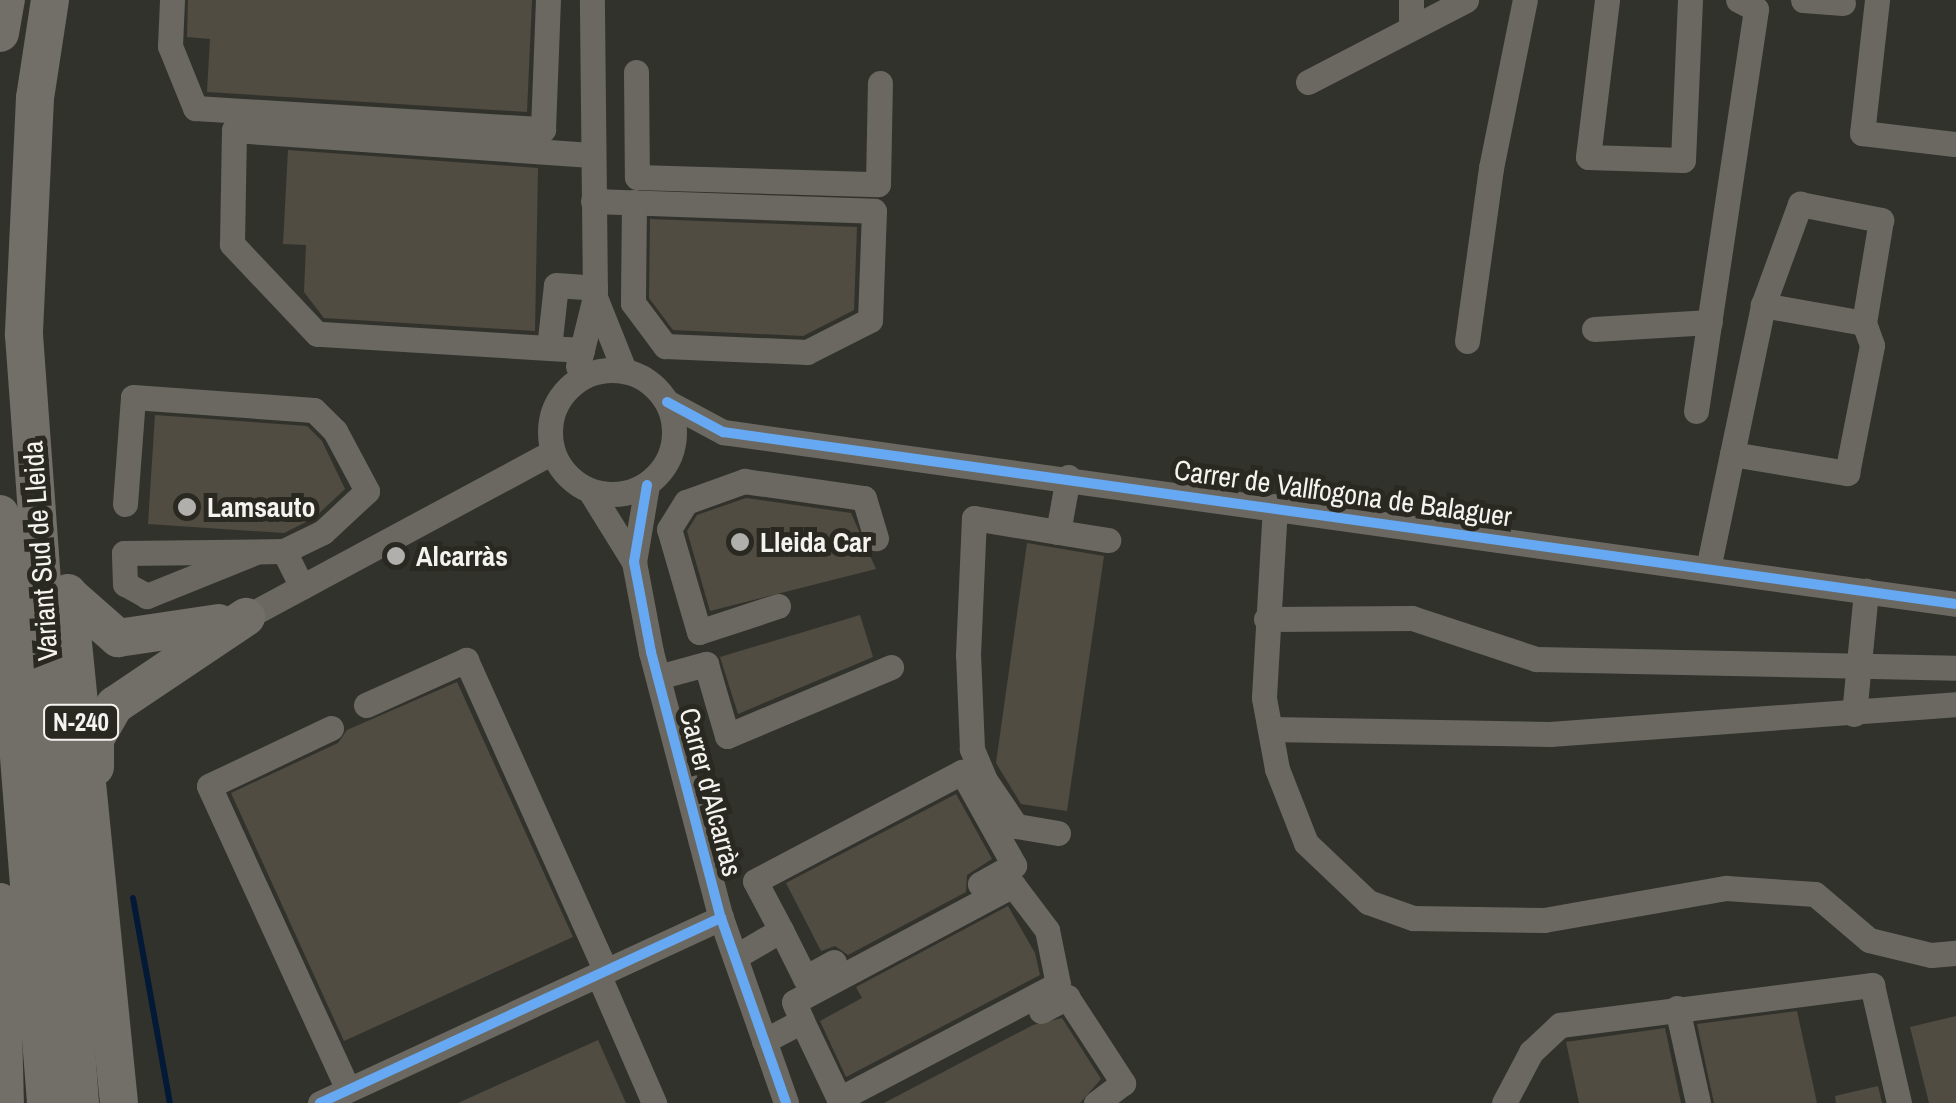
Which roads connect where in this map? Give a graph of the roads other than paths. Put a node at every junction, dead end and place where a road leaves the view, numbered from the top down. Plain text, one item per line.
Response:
1 (6, 0) edge
2 (50, 0) edge
3 (172, 0) edge
4 (548, 0) edge
5 (592, 0) edge
6 (1411, 0) edge
7 (1466, 0) edge
8 (1526, 0) edge
9 (1607, 0) edge
10 (1690, 0) edge
11 (1803, 0) edge
12 (1877, 0) edge
13 (1751, 3) edge
14 (1843, 4) dead end
15 (1412, 28) junction
16 (0, 34) edge
17 (636, 72) dead end
18 (1308, 82) dead end
19 (880, 83) dead end
20 (35, 98) junction
21 (636, 116) junction
22 (590, 118) junction
23 (1955, 137) edge
24 (591, 155) junction
25 (592, 201) junction
26 (634, 202) junction
27 (595, 293) junction
28 (1763, 305) junction
29 (1710, 322) junction
30 (1864, 322) junction
31 (1594, 329) dead end
32 (1467, 341) dead end
33 (665, 346) junction
34 (548, 348) junction
35 (582, 350) junction
36 (632, 374) junction
37 (574, 381) junction
38 (667, 402) junction
39 (1696, 411) dead end
40 (722, 432) junction
41 (793, 441) junction
42 (842, 447) junction
43 (672, 449) junction
44 (552, 452) junction
45 (1732, 454) junction
46 (1068, 476) junction
47 (646, 485) junction
48 (786, 486) junction
49 (590, 492) junction
50 (834, 494) junction
51 (125, 504) dead end
52 (1275, 506) junction
53 (0, 514) edge
54 (1058, 532) junction
55 (876, 538) dead end
56 (1108, 540) dead end
57 (284, 551) junction
58 (256, 552) dead end
59 (634, 562) junction
60 (1708, 569) junction
61 (302, 586) junction
62 (686, 590) junction
63 (1866, 591) junction
64 (68, 594) junction
65 (642, 604) junction
66 (1956, 604) edge
67 (778, 606) dead end
68 (246, 616) junction
69 (1266, 619) junction
70 (1858, 664) junction
71 (891, 667) dead end
72 (1956, 668) edge
73 (658, 677) junction
74 (1956, 704) edge
75 (366, 705) dead end
76 (1854, 714) junction
77 (331, 728) dead end
78 (1270, 729) junction
79 (1058, 833) dead end
80 (94, 850) junction
81 (0, 902) edge
82 (721, 918) junction
83 (781, 930) junction
84 (1956, 952) edge
85 (735, 957) junction
86 (602, 972) junction
87 (1677, 1008) junction
88 (802, 1021) junction
89 (764, 1041) junction
90 (358, 1092) edge
91 (6, 1103) edge
92 (46, 1103) edge
93 (80, 1103) edge
94 (119, 1103) edge
95 (320, 1103) edge
96 (654, 1103) edge
97 (786, 1103) edge
98 (864, 1103) edge
99 (1096, 1103) edge
100 (1504, 1103) edge
101 (1698, 1103) edge
102 (1899, 1103) edge

1 - 16 highway
2 - 20 highway, Variant Sud de Lleida / N-240
3 - 4 street
5 - 22 street
6 - 15 street
7 - 15 street
8 - 32 street
9 - 10 street
11 - 14 street
12 - 23 street
13 - 29 street
15 - 18 street
17 - 21 street
19 - 21 street
20 - 64 highway, N-240
20 - 93 highway, Variant Sud de Lleida / N-240
21 - 22 street
22 - 24 street
24 - 25 street
24 - 34 street
25 - 26 street
25 - 27 street
26 - 33 street
26 - 33 street
27 - 34 street
27 - 35 street
27 - 36 street
28 - 30 street
28 - 30 street
28 - 45 street
29 - 31 street
29 - 39 street
30 - 45 street
33 - 36 street
34 - 35 street
35 - 37 street
36 - 37 street
36 - 38 street
37 - 44 street
38 - 40 street
38 - 43 street
40 - 41 street, Carrer de Vallfogona de Balaguer
40 - 43 street
41 - 42 street, Carrer de Vallfogona de Balaguer
41 - 48 street
42 - 46 street, Carrer de Vallfogona de Balaguer
42 - 50 street
43 - 47 street
44 - 49 street
44 - 61 street
45 - 60 street
46 - 52 street, Carrer de Vallfogona de Balaguer
46 - 54 street
47 - 49 street
47 - 59 street, Carrer d'Alcarràs
48 - 50 street
48 - 62 street
49 - 59 street, Carrer d'Alcarràs
50 - 55 street
51 - 57 street
52 - 60 street, Carrer de Vallfogona de Balaguer
52 - 69 street
53 - 92 highway, Variant Sud de Lleida / N-240
54 - 56 street
54 - 79 street
57 - 58 street
57 - 61 street
59 - 65 street, Carrer d'Alcarràs
60 - 63 street, Carrer de Vallfogona de Balaguer
61 - 68 street
62 - 65 street
62 - 67 street
63 - 66 street, Carrer de Vallfogona de Balaguer
63 - 70 street
64 - 68 highway
64 - 80 highway, N-240
65 - 73 street, Carrer d'Alcarràs
68 - 80 highway
69 - 70 street
69 - 78 street
70 - 72 street
70 - 76 street
71 - 73 street
73 - 82 street, Carrer d'Alcarràs
74 - 76 street
75 - 86 street
76 - 78 street
77 - 90 street
78 - 84 street
80 - 94 highway, N-240
81 - 91 highway
82 - 85 street, Carrer d'Alcarràs
82 - 86 street
83 - 83 street
83 - 85 street
85 - 89 street, Carrer d'Alcarràs
86 - 90 street
86 - 96 street
87 - 100 street
87 - 101 street
87 - 102 street
88 - 88 street
88 - 89 street
89 - 97 street, Carrer d'Alcarràs
90 - 95 street
98 - 99 street

